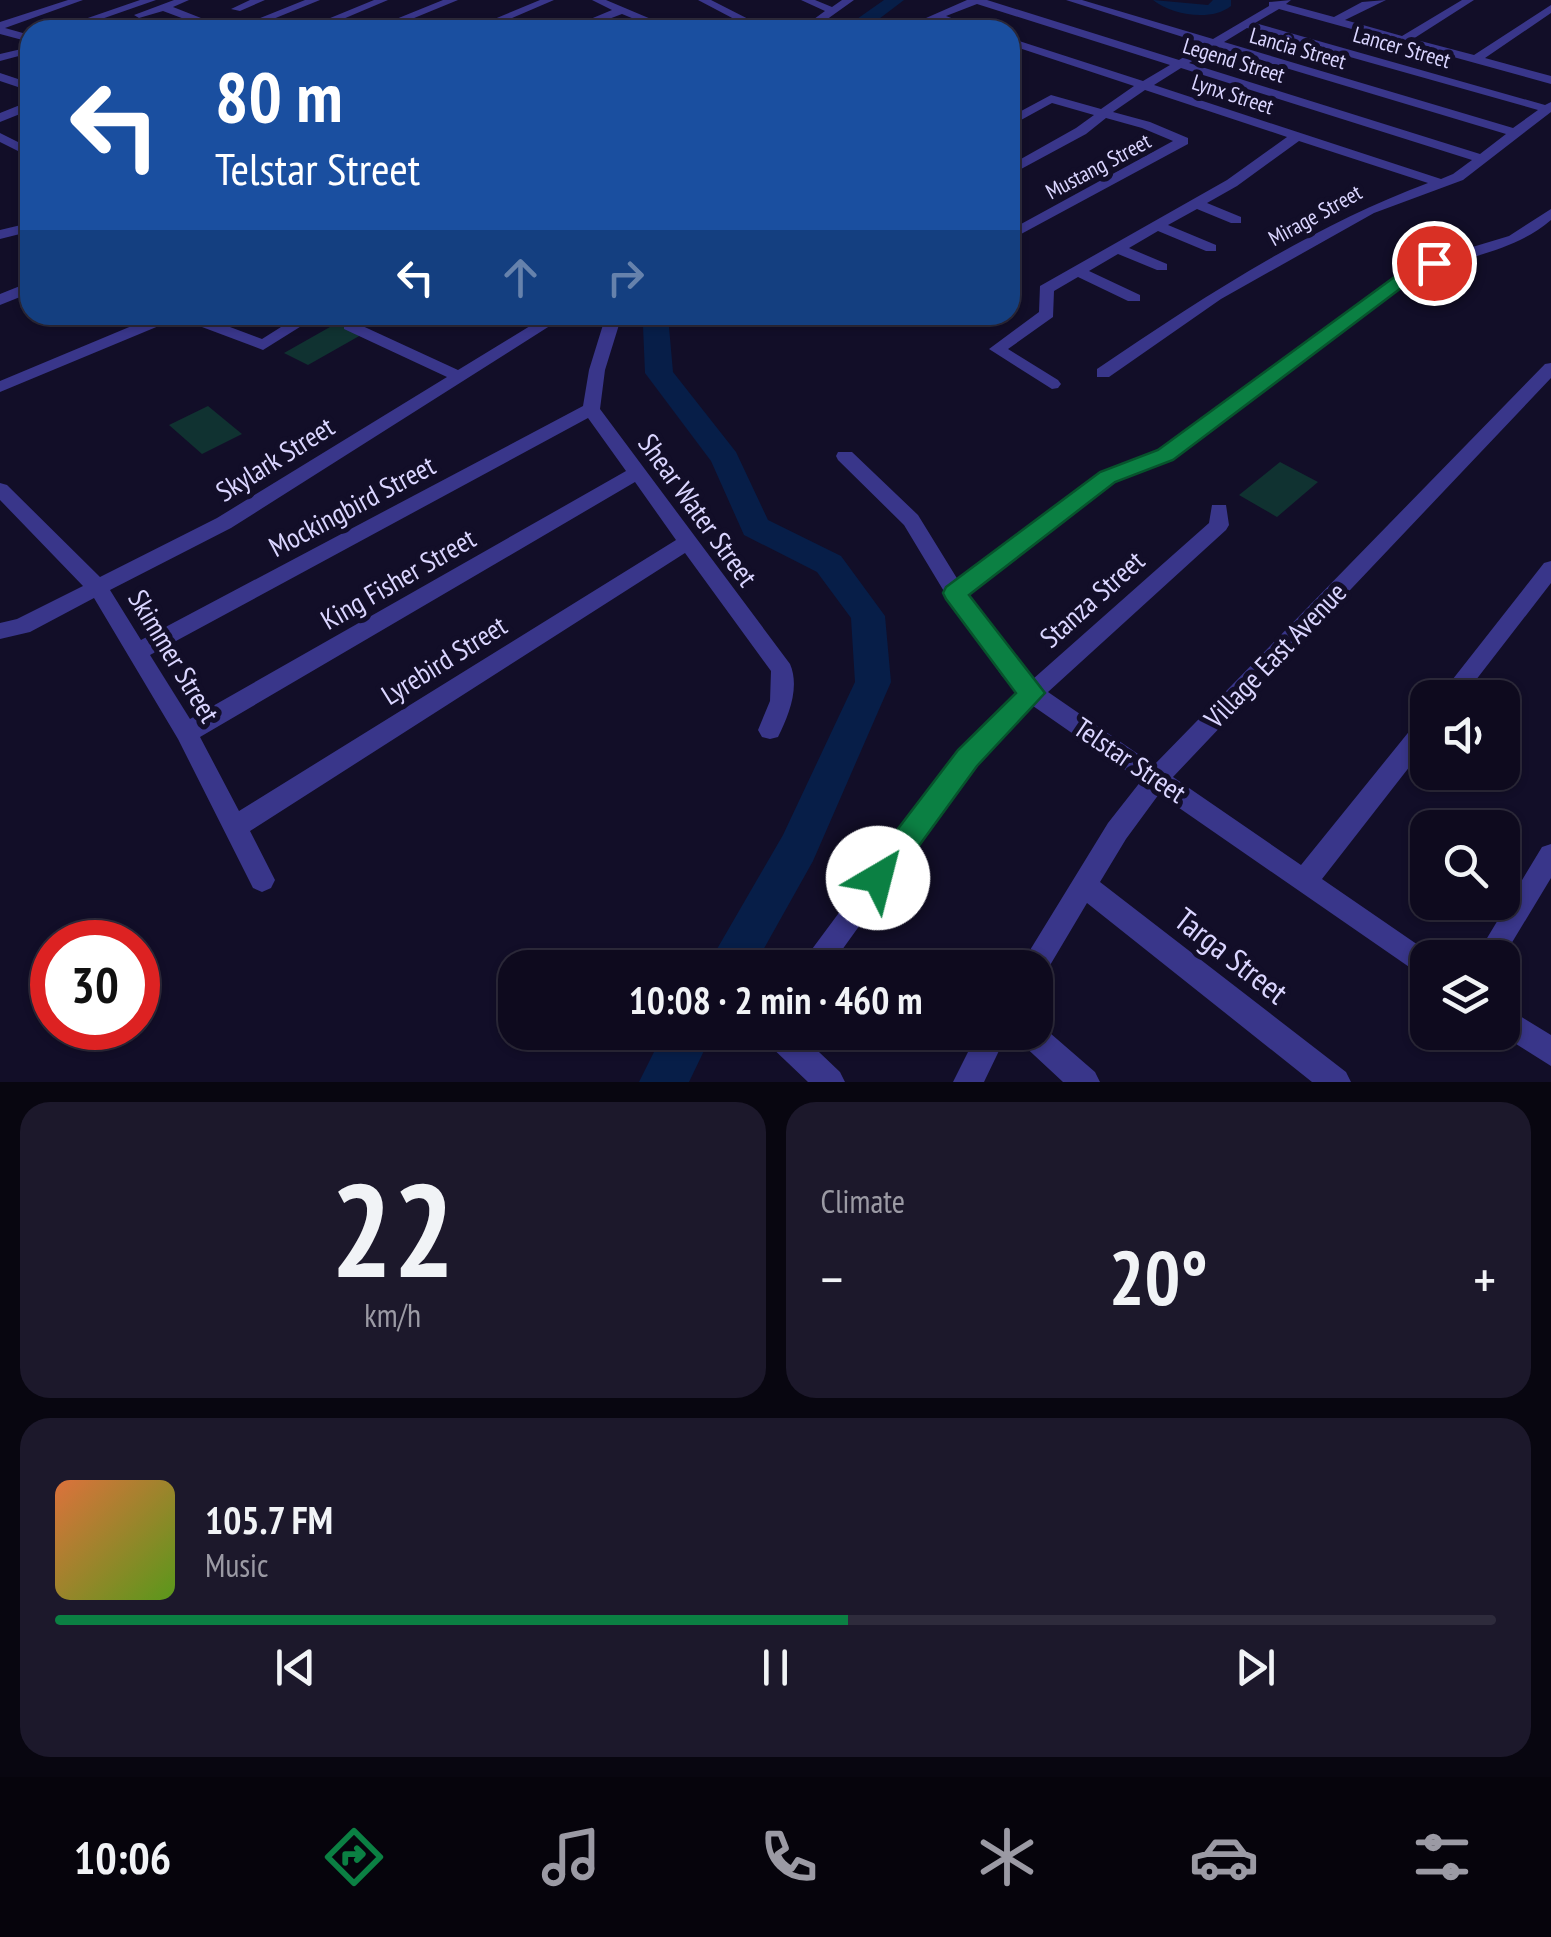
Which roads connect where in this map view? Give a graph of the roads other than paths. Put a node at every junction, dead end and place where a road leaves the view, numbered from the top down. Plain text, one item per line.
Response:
1 (78, 0) edge
2 (151, 0) edge
3 (184, 0) edge
4 (260, 0) edge
5 (316, 0) edge
6 (383, 0) edge
7 (453, 0) edge
8 (549, 0) edge
9 (598, 0) edge
10 (703, 0) edge
11 (806, 0) edge
12 (850, 0) edge
13 (976, 0) edge
14 (1070, 0) edge
15 (1260, 0) edge
16 (1381, 0) edge
17 (1469, 0) edge
18 (1282, 2) edge
19 (229, 4) edge
20 (162, 8) junction
21 (1551, 8) edge
22 (622, 10) junction
23 (834, 11) junction
24 (937, 17) junction
25 (22, 20) edge
26 (90, 20) edge
27 (126, 20) edge
28 (196, 20) edge
29 (263, 20) edge
30 (333, 20) edge
31 (401, 20) edge
32 (499, 20) edge
33 (596, 20) edge
34 (644, 20) edge
35 (744, 20) edge
36 (820, 20) edge
37 (930, 20) edge
38 (946, 20) edge
39 (1336, 22) junction
40 (1246, 24) junction
41 (1404, 40) junction
42 (1213, 43) junction
43 (1020, 44) edge
44 (1476, 59) junction
45 (1179, 64) junction
46 (1551, 80) edge
47 (1144, 86) junction
48 (1549, 107) edge
49 (1105, 114) junction
50 (1020, 116) edge
51 (1515, 133) junction
52 (1298, 136) junction
53 (1481, 158) junction
54 (1020, 164) edge
55 (1443, 184) junction
56 (1198, 204) junction
57 (1551, 213) edge
58 (1236, 220) dead end
59 (1155, 225) junction
60 (1020, 231) edge
61 (1116, 248) junction
62 (1211, 248) dead end
63 (1162, 267) dead end
64 (1076, 271) junction
65 (1134, 298) dead end
66 (148, 325) edge
67 (210, 325) edge
68 (294, 325) edge
69 (543, 325) edge
70 (611, 325) edge
71 (350, 326) dead end
72 (1551, 368) edge
73 (1104, 373) dead end
74 (460, 377) junction
75 (1052, 384) dead end
76 (0, 387) edge
77 (591, 409) junction
78 (845, 456) dead end
79 (637, 472) junction
80 (0, 489) edge
81 (1218, 510) dead end
82 (686, 543) junction
83 (1551, 568) edge
84 (99, 589) junction
85 (955, 593) junction
86 (5, 630) edge
87 (139, 651) junction
88 (1463, 680) edge
89 (1032, 693) junction
90 (770, 730) dead end
91 (186, 733) junction
92 (1410, 748) edge
93 (1158, 777) junction
94 (233, 828) junction
95 (1551, 855) edge
96 (262, 880) dead end
97 (1304, 880) junction
98 (1084, 885) junction
99 (1499, 940) edge
100 (825, 950) edge
101 (1044, 950) edge
102 (1410, 954) edge
103 (1520, 1031) edge
104 (795, 1050) edge
105 (985, 1050) edge
106 (1050, 1050) edge
107 (1551, 1052) edge
108 (830, 1082) edge
109 (968, 1082) edge
110 (1085, 1082) edge
111 (1336, 1082) edge

1 - 25 street
2 - 26 street
3 - 20 street
4 - 19 street
5 - 29 street
6 - 30 street
7 - 31 street
8 - 32 street
9 - 22 street
10 - 35 street
11 - 23 street
12 - 23 street
13 - 24 street
13 - 45 street, Legend Street
14 - 42 street, Lancia Street
15 - 18 street
16 - 39 street
17 - 41 street
18 - 39 street
18 - 40 street
20 - 27 street
20 - 28 street
21 - 44 street
22 - 33 street
22 - 34 street
23 - 36 street
24 - 37 street
24 - 38 street
39 - 41 street
40 - 42 street
40 - 48 street, Lancer Street
41 - 44 street
42 - 45 street
42 - 51 street, Lancia Street
43 - 47 street, Lynx Street
44 - 46 street
45 - 47 street
45 - 53 street, Legend Street
47 - 49 street
47 - 52 street, Lynx Street
48 - 51 street, Mirage Street
49 - 50 street
49 - 54 street
49 - 60 street, Mustang Street
51 - 53 street, Mirage Street
52 - 55 street, Lynx Street
52 - 56 street
53 - 55 street, Mirage Street
55 - 73 street, Mirage Street
56 - 58 street
56 - 59 street
57 - 85 street
59 - 61 street
59 - 62 street
61 - 63 street
61 - 64 street
64 - 65 street
64 - 75 street
66 - 76 street
67 - 68 street
69 - 74 street, Skylark Street
70 - 77 street
71 - 74 street
72 - 93 street, Village East Avenue
74 - 84 street, Skylark Street
77 - 79 street, Shear Water Street
77 - 87 street, Mockingbird Street
78 - 85 street, Telstar Street
79 - 82 street, Shear Water Street
79 - 91 street, King Fisher Street
80 - 84 street, Skimmer Street
81 - 89 street, Stanza Street
82 - 90 street, Shear Water Street
82 - 94 street, Lyrebird Street
83 - 88 street
84 - 86 street, Skylark Street
84 - 87 street, Skimmer Street
85 - 89 street, Telstar Street
87 - 91 street, Skimmer Street
89 - 93 street, Telstar Street
89 - 100 street, Stanza Street
91 - 94 street, Skimmer Street
92 - 97 street
93 - 97 street, Telstar Street
93 - 98 street, Village East Avenue
94 - 96 street, Skimmer Street
95 - 99 street
97 - 102 street, Telstar Street
98 - 101 street, Village East Avenue
98 - 111 street, Targa Street
103 - 107 street
104 - 108 street
105 - 109 street
106 - 110 street

